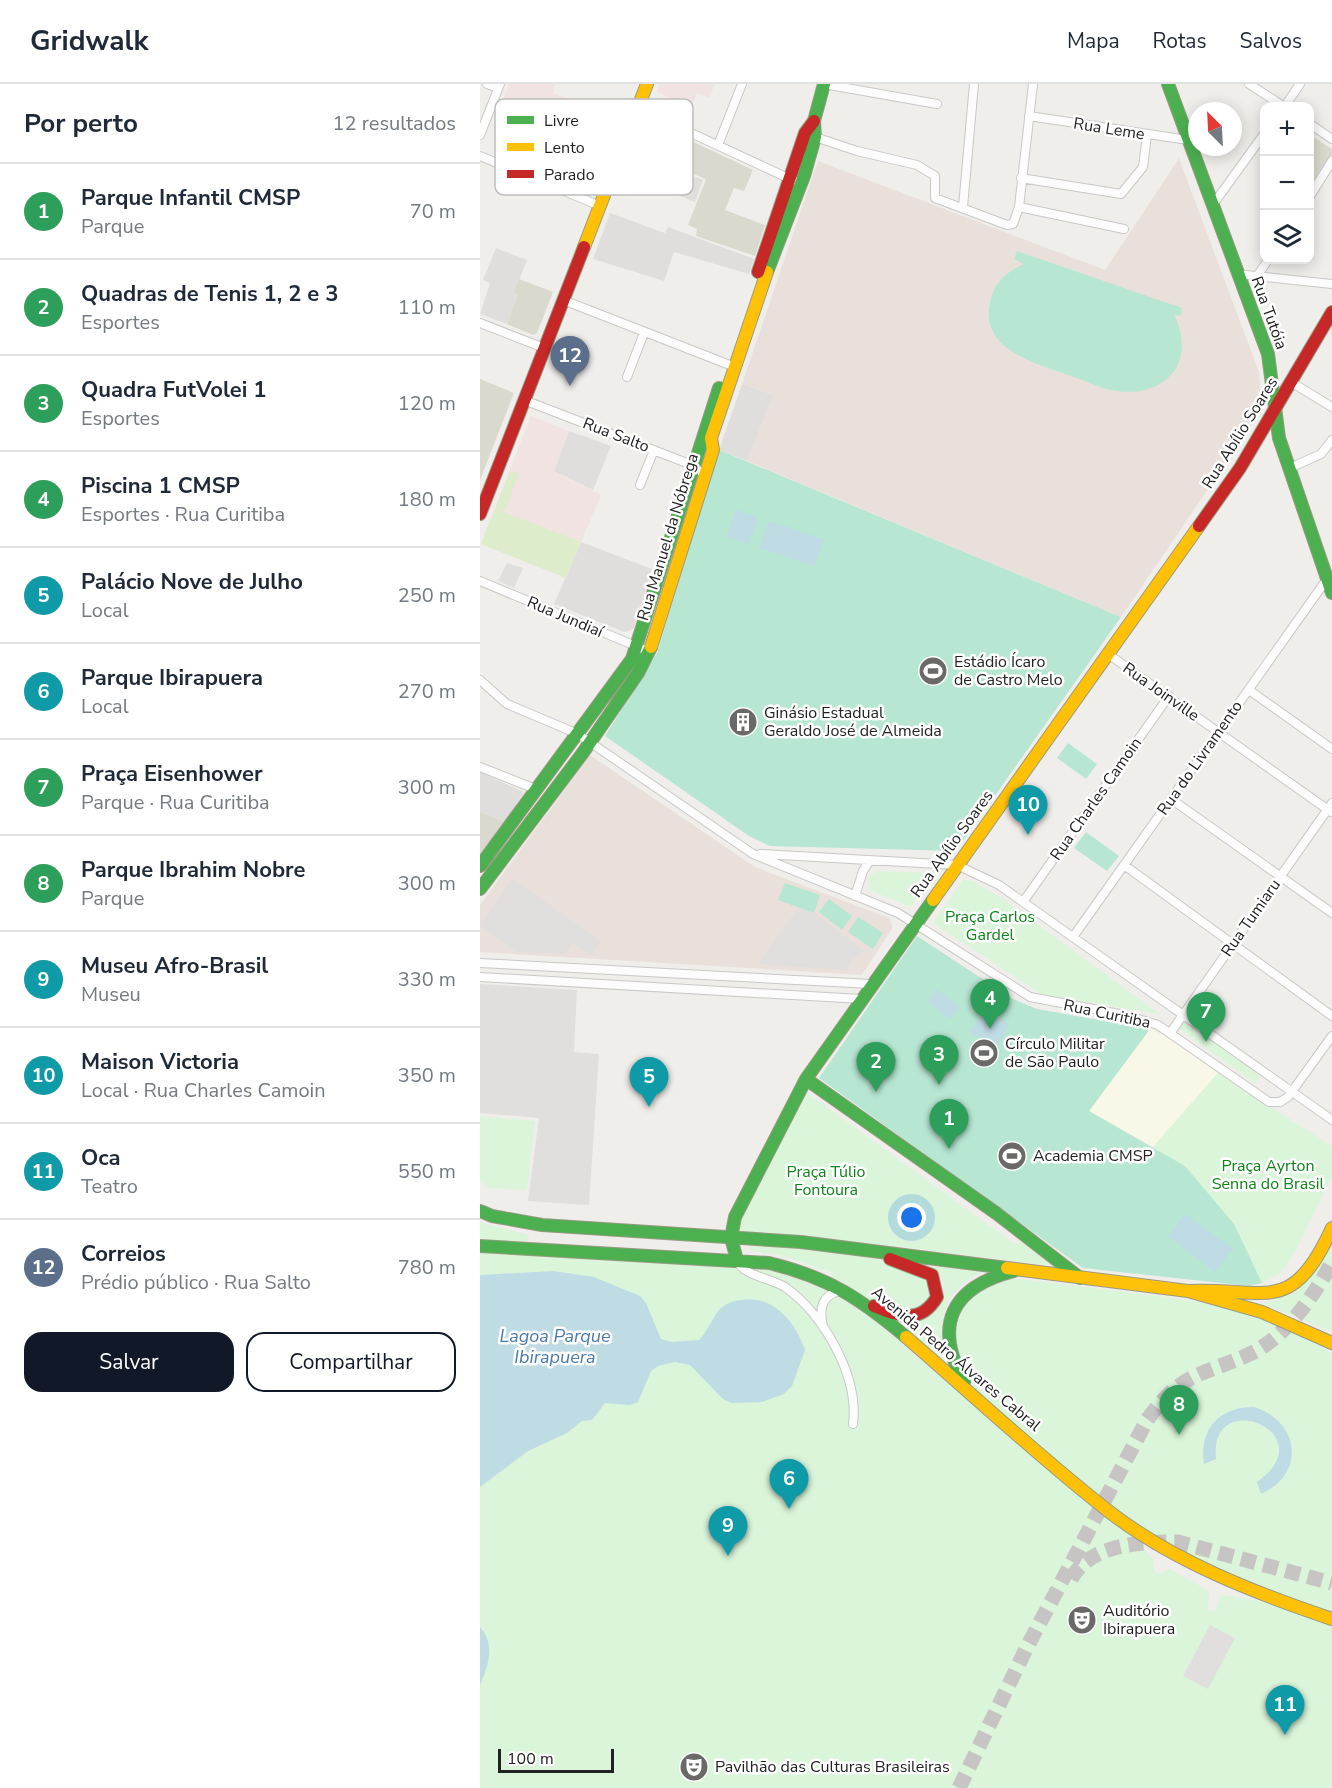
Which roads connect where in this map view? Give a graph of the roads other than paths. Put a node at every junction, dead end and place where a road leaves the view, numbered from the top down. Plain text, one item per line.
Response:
1 (487, 84) edge
2 (647, 84) edge
3 (742, 84) edge
4 (824, 84) edge
5 (974, 84) edge
6 (1033, 84) edge
7 (1168, 84) edge
8 (1249, 84) edge
9 (1300, 84) edge
10 (499, 86) edge
11 (645, 99) edge
12 (1278, 102) edge
13 (1287, 102) edge
14 (937, 104) dead end
15 (1029, 116) junction
16 (814, 121) junction
17 (1314, 127) edge
18 (693, 134) edge
19 (480, 135) edge
20 (1147, 135) junction
21 (815, 137) junction
22 (1332, 139) edge
23 (1188, 140) joint
24 (1260, 140) edge
25 (718, 145) junction
26 (480, 156) edge
27 (1194, 156) edge
28 (1332, 161) edge
29 (495, 162) edge
30 (1022, 178) junction
31 (796, 181) junction
32 (1314, 190) edge
33 (574, 195) edge
34 (605, 195) edge
35 (600, 206) junction
36 (1212, 206) junction
37 (963, 207) junction
38 (1019, 207) junction
39 (1124, 228) dead end
40 (1265, 264) edge
41 (1237, 274) junction
42 (1257, 276) junction
43 (1332, 284) edge
44 (563, 300) junction
45 (1332, 312) edge
46 (480, 323) edge
47 (644, 333) junction
48 (544, 348) junction
49 (731, 366) junction
50 (627, 377) dead end
51 (1291, 382) junction
52 (524, 400) junction
53 (1274, 407) junction
54 (1332, 407) edge
55 (1332, 440) edge
56 (654, 450) junction
57 (693, 465) junction
58 (1290, 468) junction
59 (705, 475) junction
60 (640, 485) dead end
61 (481, 507) edge
62 (1328, 579) junction
63 (480, 581) edge
64 (1332, 592) edge
65 (637, 647) junction
66 (650, 651) junction
67 (1108, 654) junction
68 (480, 680) edge
69 (1249, 690) junction
70 (1169, 696) junction
71 (1219, 732) junction
72 (578, 734) junction
73 (590, 742) junction
74 (1332, 749) edge
75 (480, 767) edge
76 (538, 790) junction
77 (1171, 799) junction
78 (1331, 808) edge
79 (753, 854) junction
80 (870, 860) junction
81 (482, 863) edge
82 (957, 865) junction
83 (1124, 866) junction
84 (495, 869) junction
85 (1280, 877) junction
86 (480, 889) edge
87 (855, 896) junction
88 (1023, 902) junction
89 (1332, 913) edge
90 (915, 923) junction
91 (1073, 938) junction
92 (1233, 944) junction
93 (480, 963) edge
94 (665, 973) junction
95 (480, 977) edge
96 (871, 984) junction
97 (663, 988) junction
98 (861, 999) junction
99 (1183, 1015) junction
100 (1332, 1016) edge
101 (1171, 1032) junction
102 (1332, 1035) edge
103 (806, 1079) junction
104 (1292, 1092) junction
105 (1332, 1120) edge
106 (480, 1211) edge
107 (1332, 1228) edge
108 (731, 1238) junction
109 (480, 1246) edge
110 (864, 1251) junction
111 (737, 1260) junction
112 (1024, 1270) junction
113 (1080, 1278) junction
114 (842, 1290) junction
115 (1188, 1291) junction
116 (866, 1303) junction
117 (824, 1330) junction
118 (1332, 1343) edge
119 (972, 1394) junction
120 (853, 1424) dead end
121 (1332, 1619) edge

1 - 10 street
2 - 11 main road
3 - 25 street
4 - 14 street
4 - 16 main road, Rua Manuel da Nóbrega
5 - 37 street
6 - 15 street
7 - 23 main road, Rua Tutóia
8 - 12 street
9 - 13 street
10 - 19 street
15 - 20 street, Rua Leme
15 - 30 street
16 - 21 main road, Rua Manuel da Nóbrega
16 - 31 main road, Rua Manuel da Nóbrega
17 - 22 street
18 - 25 street
20 - 23 street, Rua Leme
20 - 30 street
21 - 31 main road, Rua Manuel da Nóbrega
21 - 37 street
24 - 36 street
25 - 31 street
26 - 29 street
27 - 36 main road, Rua Tutóia
28 - 32 street
30 - 38 street
31 - 49 main road, Rua Manuel da Nóbrega
33 - 35 street
34 - 35 main road
35 - 44 main road
36 - 41 main road, Rua Tutóia
37 - 38 street
38 - 39 street
40 - 42 street
41 - 42 street
41 - 53 main road, Rua Tutóia
42 - 43 street
44 - 47 street
44 - 48 main road
45 - 51 main road, Rua Abílio Soares
46 - 48 street
47 - 49 street
47 - 50 street
48 - 52 main road
49 - 57 main road, Rua Manuel da Nóbrega
49 - 59 main road, Rua Manuel da Nóbrega
51 - 53 main road, Rua Abílio Soares
51 - 54 street
52 - 56 street, Rua Salto
52 - 61 main road
53 - 58 main road, Rua Tutóia
53 - 67 main road, Rua Abílio Soares
55 - 58 street
56 - 57 street, Rua Salto
56 - 60 street
57 - 59 street, Rua Salto
57 - 65 main road, Rua Manuel da Nóbrega
58 - 62 main road, Rua Tutóia
59 - 66 main road, Rua Manuel da Nóbrega
62 - 64 main road, Rua Tutóia
62 - 69 street, Rua do Livramento
63 - 65 street, Rua Jundiaí
65 - 66 street, Rua Jundiaí
65 - 72 main road, Rua Manuel da Nóbrega
66 - 73 main road, Rua Manuel da Nóbrega
67 - 70 street, Rua Joinville
67 - 82 main road, Rua Abílio Soares
68 - 72 street, Rua Curitiba
69 - 71 street, Rua do Livramento
69 - 74 street
70 - 71 street, Rua Joinville
70 - 88 street, Rua Charles Camoin
71 - 77 street, Rua do Livramento
71 - 78 street, Rua Joinville
72 - 73 street, Rua Curitiba
72 - 76 main road, Rua Manuel da Nóbrega
73 - 79 street, Rua Curitiba
73 - 84 main road, Rua Manuel da Nóbrega
75 - 76 street
76 - 81 main road, Rua Manuel da Nóbrega
77 - 83 street, Rua do Livramento
77 - 85 street
78 - 85 street, Rua Tumiaru
79 - 80 street
79 - 87 street, Rua Curitiba
80 - 82 street
80 - 87 street
81 - 84 main road
82 - 88 street, Rua Curitiba
82 - 90 main road, Rua Abílio Soares
83 - 91 street, Rua do Livramento
83 - 92 street
84 - 86 main road, Rua Manuel da Nóbrega
85 - 89 street
85 - 92 street, Rua Tumiaru
87 - 90 street, Rua Curitiba
88 - 91 street, Rua Curitiba
90 - 96 main road, Rua Abílio Soares
90 - 101 street, Rua Curitiba
91 - 99 street, Rua Curitiba
92 - 99 street, Rua Tumiaru
92 - 100 street
93 - 94 street
94 - 96 street
94 - 97 street
95 - 97 street
96 - 98 main road, Rua Abílio Soares
97 - 98 street
98 - 103 main road, Rua Abílio Soares
99 - 101 street, Rua Tumiaru
99 - 104 street, Rua Curitiba
101 - 104 street, Rua Curitiba
102 - 104 street
103 - 108 main road, Rua Abílio Soares
103 - 113 main road
104 - 105 street, Rua Curitiba
106 - 108 main road
107 - 115 main road
108 - 110 main road
108 - 111 main road
109 - 111 main road, Avenida Pedro Álvares Cabral
110 - 112 main road
110 - 116 main road
111 - 114 main road, Avenida Pedro Álvares Cabral
111 - 117 street
112 - 113 main road
112 - 119 main road
113 - 115 main road
114 - 116 main road, Avenida Pedro Álvares Cabral
114 - 117 street
115 - 118 main road
116 - 119 main road, Avenida Pedro Álvares Cabral
117 - 120 street
119 - 121 main road, Avenida Pedro Álvares Cabral

